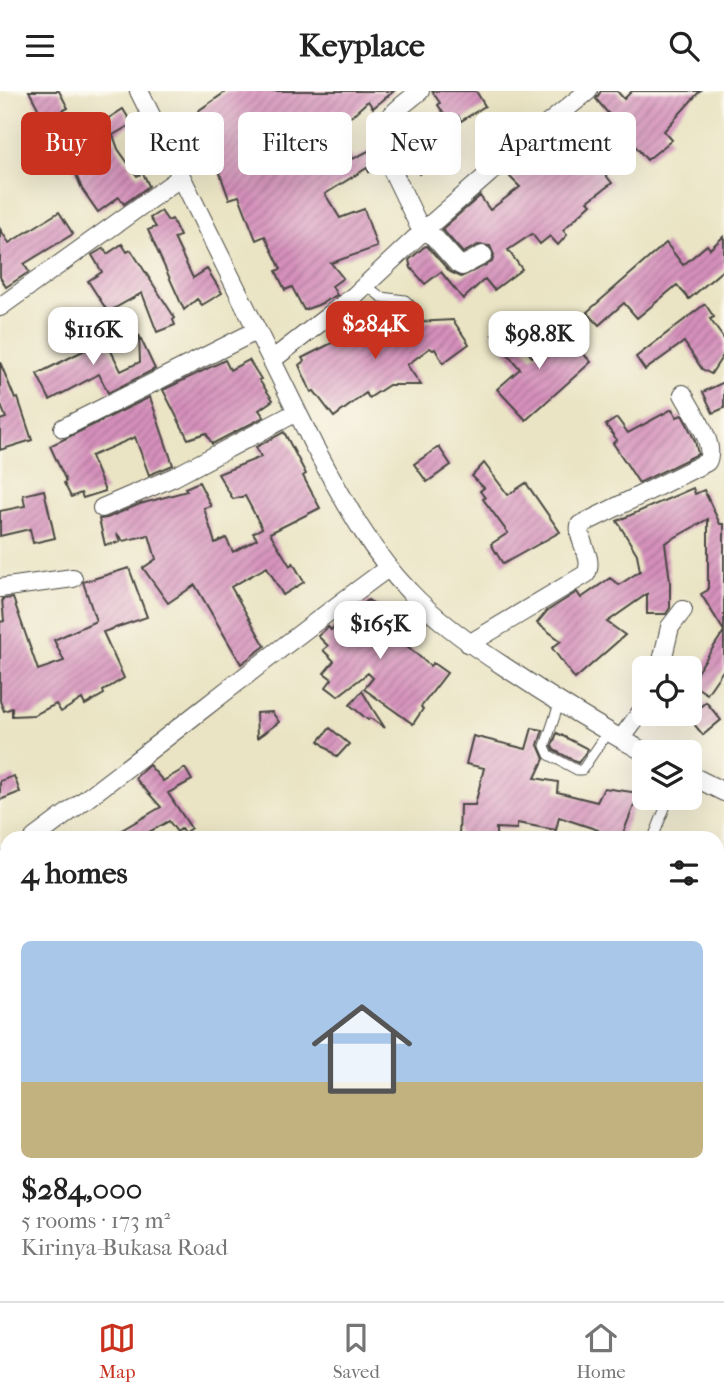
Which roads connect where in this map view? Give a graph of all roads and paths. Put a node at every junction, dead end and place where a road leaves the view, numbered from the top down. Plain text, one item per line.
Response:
1 (139, 91) edge
2 (420, 91) edge
3 (588, 91) edge
4 (181, 177) junction
5 (424, 230) junction
6 (483, 255) dead end
7 (366, 285) junction
8 (0, 306) edge
9 (416, 311) dead end
10 (256, 331) junction
11 (272, 361) junction
12 (682, 394) dead end
13 (298, 412) junction
14 (63, 428) dead end
15 (102, 507) dead end
16 (388, 568) junction
17 (73, 578) dead end
18 (0, 588) edge
19 (683, 610) dead end
20 (469, 644) junction
21 (663, 656) edge
22 (559, 704) junction
23 (632, 719) edge
24 (614, 735) junction
25 (632, 745) edge
26 (702, 781) edge
27 (724, 792) edge
28 (664, 810) edge
29 (44, 831) edge
30 (656, 831) edge

1 - 4 street
2 - 5 street
3 - 5 street
4 - 8 street
4 - 10 street
5 - 6 street
5 - 7 street
7 - 9 lane
7 - 11 street
10 - 11 street
10 - 14 street
11 - 13 street
12 - 20 street
13 - 15 street
13 - 16 street
16 - 20 street
16 - 29 street
17 - 18 street
19 - 21 street
20 - 22 street
22 - 24 street
22 - 24 lane
23 - 24 street
24 - 25 street
26 - 27 street
28 - 30 lane

